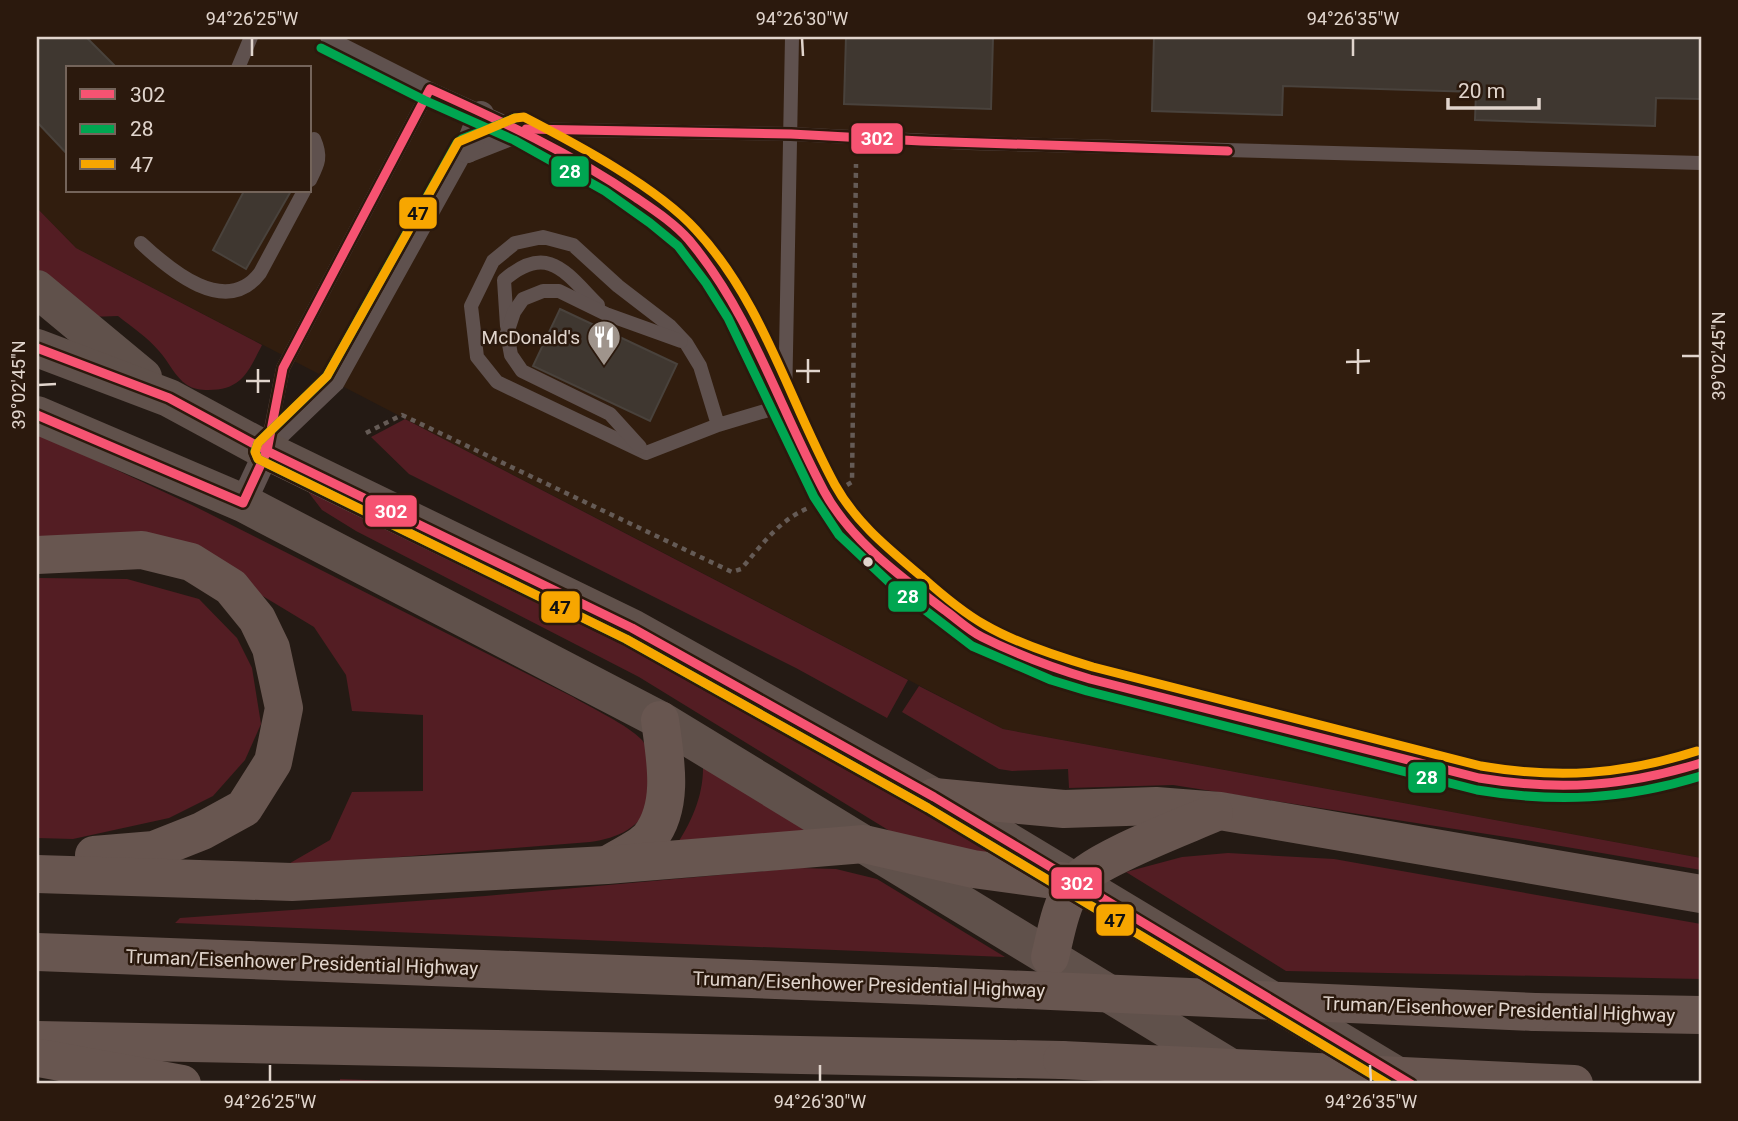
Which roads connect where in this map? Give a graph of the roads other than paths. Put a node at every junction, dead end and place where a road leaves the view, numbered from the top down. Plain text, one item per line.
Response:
1 (251, 37) edge
2 (327, 37) edge
3 (793, 37) edge
4 (240, 66) edge
5 (430, 89) junction
6 (481, 114) junction
7 (520, 129) junction
8 (791, 134) junction
9 (314, 139) dead end
10 (467, 150) junction
11 (1701, 163) edge
12 (312, 177) edge
13 (303, 192) edge
14 (141, 243) dead end
15 (37, 289) edge
16 (606, 314) junction
17 (507, 333) junction
18 (686, 343) junction
19 (37, 348) edge
20 (169, 398) junction
21 (785, 405) junction
22 (37, 415) edge
23 (718, 425) junction
24 (267, 451) junction
25 (646, 453) junction
26 (243, 503) junction
27 (37, 555) edge
28 (660, 720) junction
29 (1701, 763) edge
30 (934, 797) junction
31 (1220, 811) junction
32 (864, 844) junction
33 (37, 860) edge
34 (607, 865) junction
35 (37, 874) edge
36 (1075, 883) junction
37 (1701, 894) edge
38 (37, 952) edge
39 (1050, 957) junction
40 (1701, 1015) edge
41 (37, 1040) edge
42 (37, 1058) edge
43 (182, 1084) edge
44 (1258, 1084) edge
45 (1411, 1084) edge
46 (1574, 1084) edge

1 - 4 lane
2 - 5 lane
3 - 8 lane
5 - 6 lane
5 - 24 lane
6 - 7 lane
6 - 10 street
7 - 8 lane
7 - 10 street
7 - 21 lane
8 - 11 lane
8 - 21 lane
9 - 12 lane
10 - 24 lane
13 - 14 lane
15 - 20 main road
16 - 17 lane
16 - 17 lane
16 - 18 lane
17 - 25 lane
18 - 23 lane
18 - 25 lane
19 - 20 main road
20 - 24 main road
21 - 23 lane
21 - 29 lane
22 - 26 main road
23 - 25 lane
24 - 26 street
24 - 30 main road
26 - 28 main road
27 - 33 highway
28 - 32 main road
28 - 34 highway
30 - 31 highway
30 - 36 main road
31 - 36 highway
31 - 37 highway
32 - 34 highway
32 - 36 highway
32 - 39 main road
34 - 35 highway
36 - 39 highway
36 - 45 main road
38 - 40 highway, Truman/Eisenhower Presidential Highway, bridge
39 - 44 main road
41 - 46 highway, bridge
42 - 43 highway

